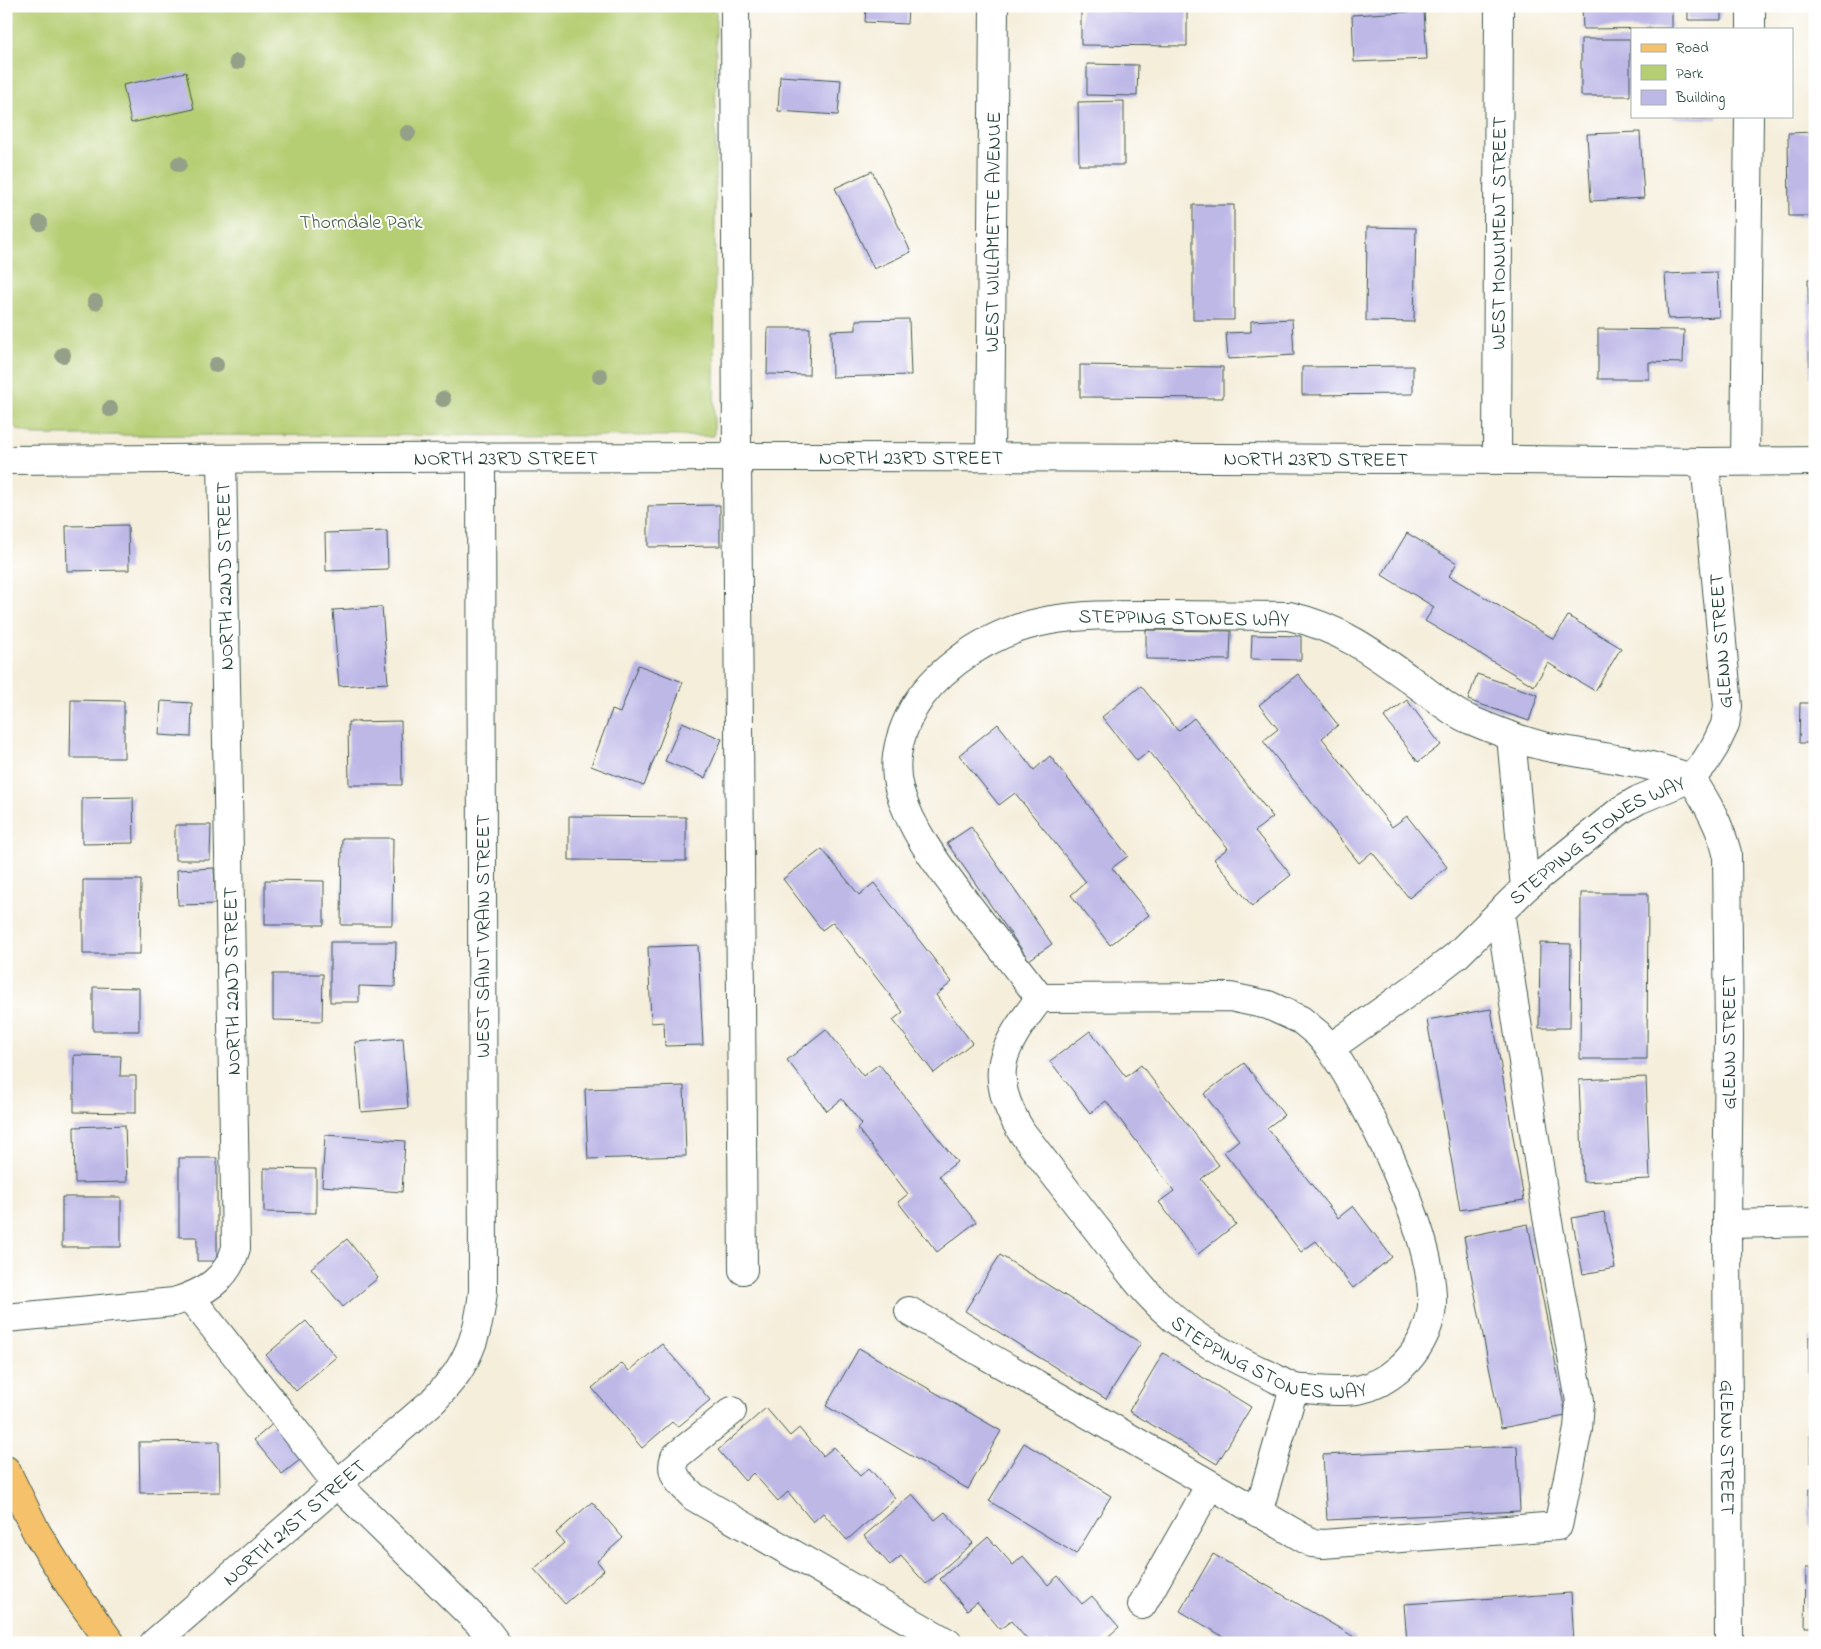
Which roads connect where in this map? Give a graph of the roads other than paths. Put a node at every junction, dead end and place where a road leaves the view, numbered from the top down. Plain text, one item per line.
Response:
1 (735, 6) edge
2 (994, 6) edge
3 (1499, 6) edge
4 (1751, 6) edge
5 (1750, 28) edge
6 (1749, 118) edge
7 (481, 457) junction
8 (736, 457) junction
9 (990, 457) junction
10 (222, 458) junction
11 (1497, 459) junction
12 (6, 460) edge
13 (1745, 461) junction
14 (1815, 461) edge
15 (1705, 462) junction
16 (1511, 736) junction
17 (1691, 778) junction
18 (1525, 888) junction
19 (1500, 912) junction
20 (1040, 998) junction
21 (1330, 1048) junction
22 (1815, 1222) edge
23 (1727, 1224) junction
24 (744, 1270) dead end
25 (190, 1297) junction
26 (909, 1311) dead end
27 (6, 1318) edge
28 (1294, 1388) junction
29 (433, 1401) joint
30 (732, 1411) dead end
31 (6, 1470) edge
32 (337, 1484) junction
33 (1210, 1485) junction
34 (1258, 1513) junction
35 (1142, 1605) dead end
36 (111, 1643) edge
37 (154, 1643) edge
38 (496, 1643) edge
39 (948, 1643) edge
40 (1729, 1643) edge

1 - 8 street
2 - 9 street, WEST WILLAMETTE AVENUE
3 - 11 street, WEST MONUMENT STREET
4 - 5 street
6 - 13 street
7 - 8 street, NORTH 23RD STREET
7 - 10 street, NORTH 23RD STREET
7 - 29 street, WEST SAINT VRAIN STREET
8 - 9 street, NORTH 23RD STREET
8 - 24 street
9 - 11 street, NORTH 23RD STREET
10 - 12 street, NORTH 23RD STREET
10 - 25 street, NORTH 22ND STREET
11 - 15 street, NORTH 23RD STREET
13 - 14 street, NORTH 23RD STREET
13 - 15 street, NORTH 23RD STREET
15 - 17 street, GLENN STREET
16 - 17 street, STEPPING STONES WAY
16 - 18 street
16 - 20 street, STEPPING STONES WAY
17 - 18 street, STEPPING STONES WAY
17 - 23 street, GLENN STREET
18 - 19 street, STEPPING STONES WAY
19 - 21 street, STEPPING STONES WAY
19 - 34 street
20 - 21 street, STEPPING STONES WAY
20 - 28 street, STEPPING STONES WAY
21 - 28 street, STEPPING STONES WAY
22 - 23 street
23 - 40 street, GLENN STREET
25 - 27 street, NORTH 22ND STREET
25 - 32 street
26 - 33 street
28 - 34 street
29 - 32 street, NORTH 21ST STREET
30 - 39 street
31 - 36 main road
32 - 37 street, NORTH 21ST STREET
32 - 38 street
33 - 34 street
33 - 35 street

